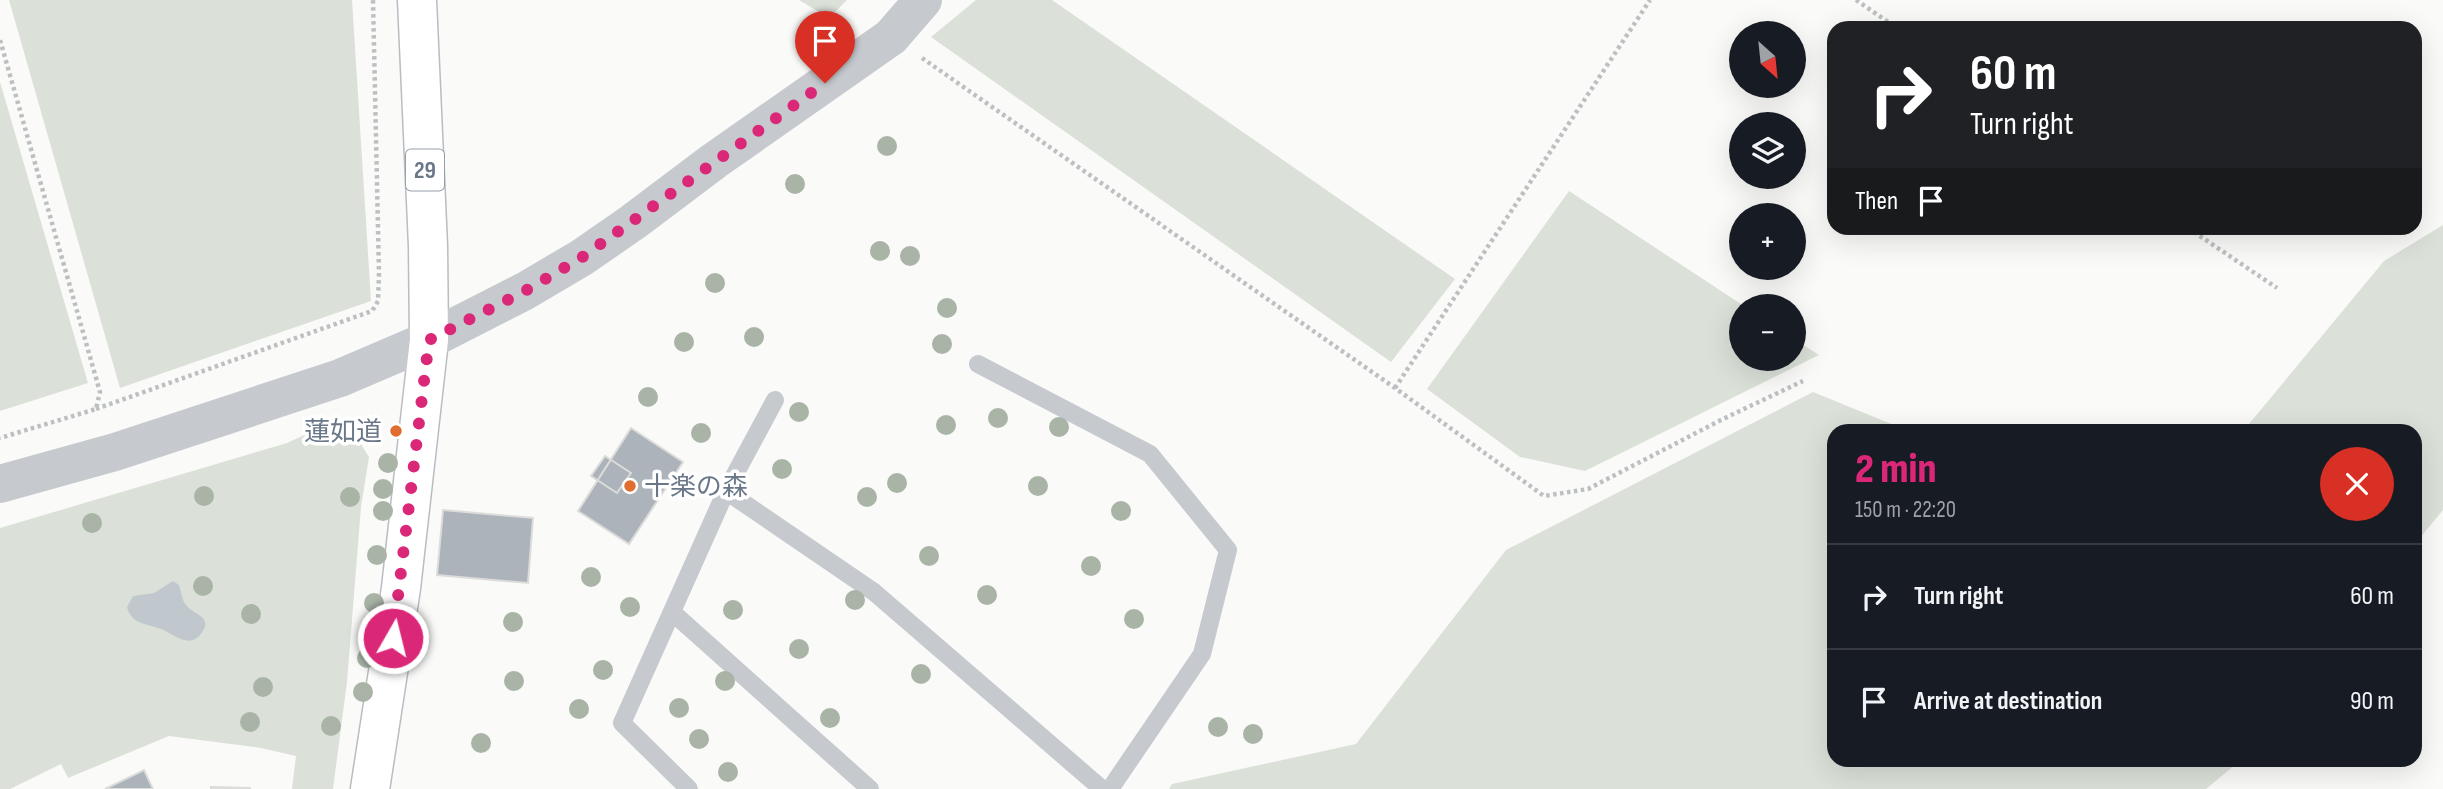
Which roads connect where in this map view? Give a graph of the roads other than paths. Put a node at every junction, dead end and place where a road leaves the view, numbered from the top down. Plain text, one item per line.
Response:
1 (417, 0) edge
2 (923, 0) edge
3 (429, 340) junction
4 (978, 364) dead end
5 (775, 400) dead end
6 (0, 484) edge
7 (726, 491) junction
8 (672, 612) junction
9 (370, 789) edge
10 (690, 789) edge
11 (870, 789) edge
12 (1101, 789) edge
13 (1110, 789) edge

1 - 3 main road, 29
2 - 3 street
3 - 6 street
3 - 9 main road, 29
4 - 13 lane
5 - 7 lane
7 - 8 lane
7 - 12 lane
8 - 10 lane
8 - 11 lane

